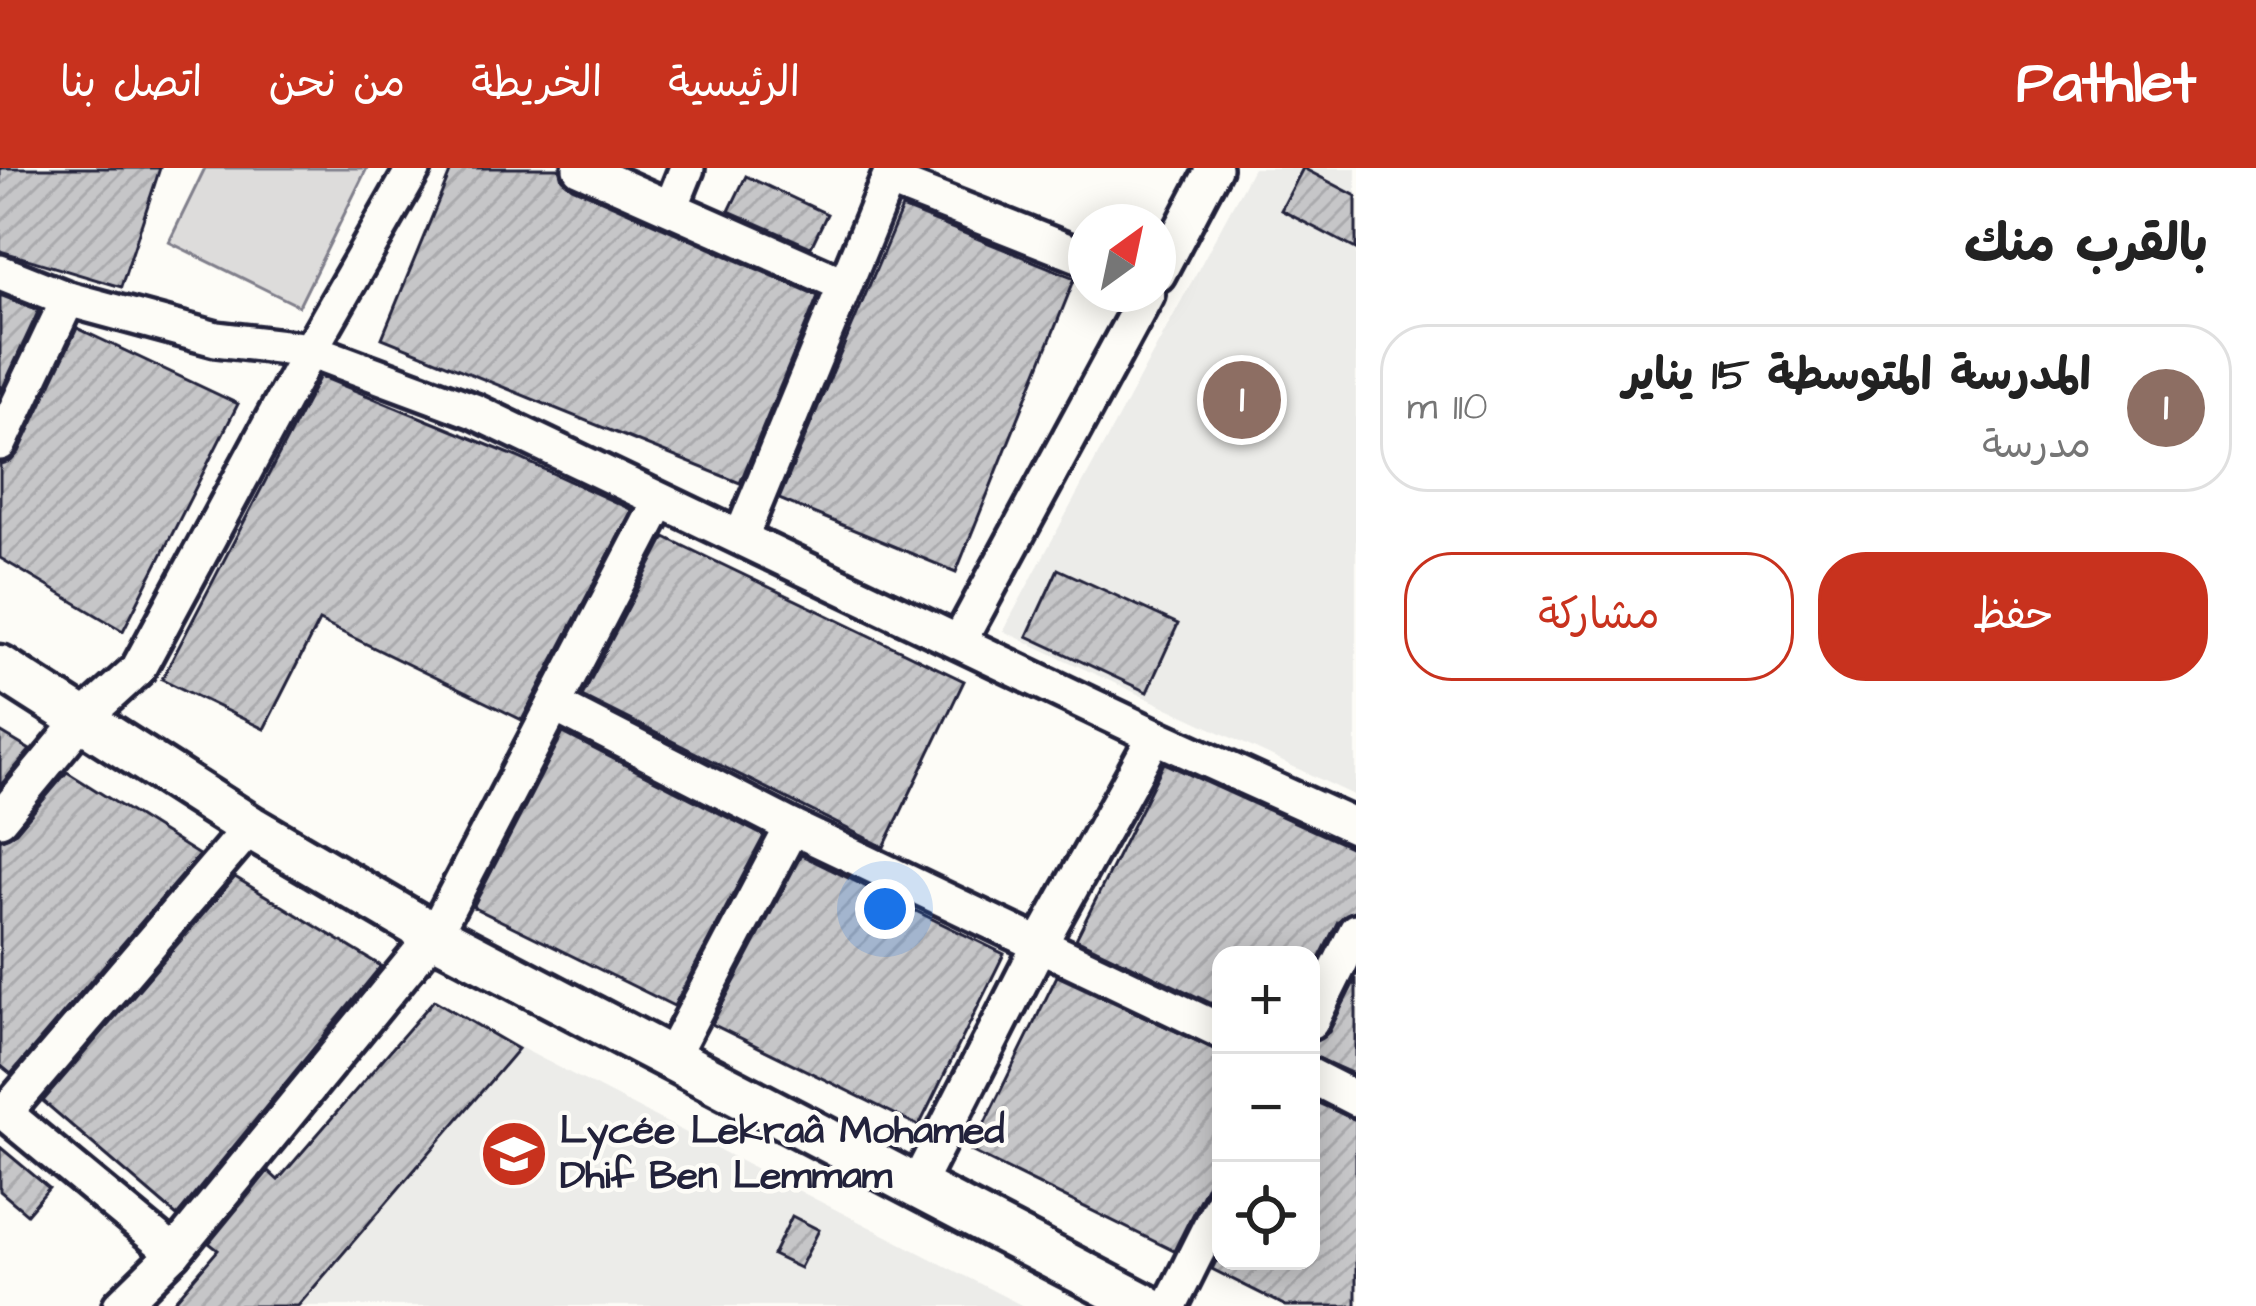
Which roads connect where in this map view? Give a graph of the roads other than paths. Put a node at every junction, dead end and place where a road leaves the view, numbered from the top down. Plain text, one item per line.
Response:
1 (414, 168) edge
2 (580, 168) edge
3 (687, 168) edge
4 (1214, 168) edge
5 (930, 181) edge
6 (672, 205) junction
7 (1176, 240) edge
8 (1068, 249) edge
9 (0, 272) edge
10 (845, 285) junction
11 (68, 299) junction
12 (1138, 312) edge
13 (310, 350) junction
14 (0, 443) edge
15 (660, 501) junction
16 (741, 538) junction
17 (960, 640) junction
18 (0, 667) edge
19 (554, 704) junction
20 (82, 720) junction
21 (1155, 736) junction
22 (0, 819) edge
23 (250, 827) junction
24 (792, 827) junction
25 (1356, 827) edge
26 (1356, 931) edge
27 (434, 935) junction
28 (1040, 944) junction
29 (1320, 1004) edge
30 (1212, 1027) edge
31 (671, 1058) junction
32 (1320, 1081) edge
33 (1356, 1099) edge
34 (3, 1111) edge
35 (917, 1185) junction
36 (1212, 1222) edge
37 (174, 1253) junction
38 (120, 1306) edge
39 (1146, 1306) edge
40 (1171, 1306) edge

1 - 13 street
2 - 6 street
3 - 6 street
4 - 7 street
5 - 8 street
5 - 10 street
6 - 10 street
9 - 11 street
10 - 16 street
11 - 13 street
11 - 14 street
12 - 17 street
13 - 15 street
13 - 20 street
15 - 16 street
15 - 19 street
16 - 17 street
17 - 21 street
18 - 20 street
19 - 24 street
19 - 27 street
20 - 22 street
20 - 23 street
21 - 25 street
21 - 28 street
23 - 27 street
23 - 34 street
24 - 28 street
24 - 31 street
26 - 29 street
27 - 31 street
27 - 37 street
28 - 30 street
28 - 35 street
31 - 35 street
32 - 33 street
34 - 37 street
35 - 39 street
36 - 40 street
37 - 38 street

